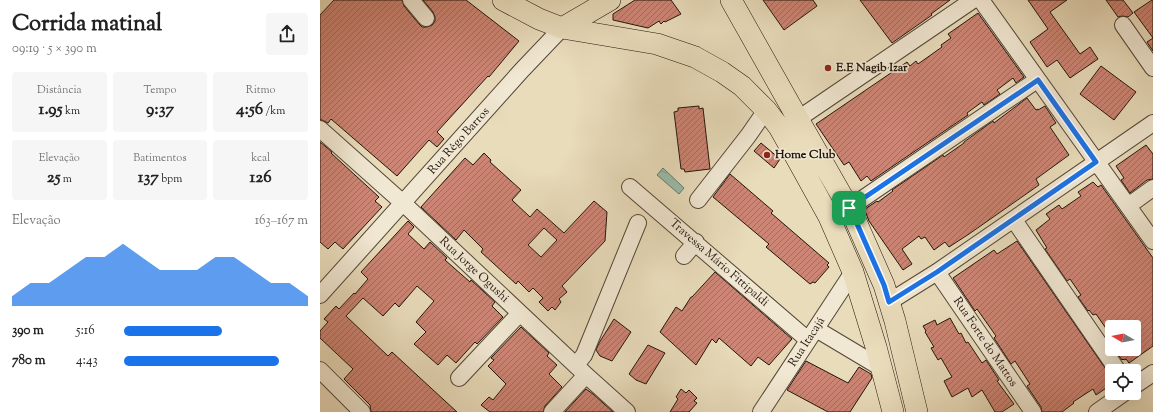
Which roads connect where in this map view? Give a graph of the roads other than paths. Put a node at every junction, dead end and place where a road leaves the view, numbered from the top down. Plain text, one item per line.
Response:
1 (411, 0) edge
2 (503, 0) edge
3 (610, 0) edge
4 (731, 0) edge
5 (973, 0) edge
6 (981, 0) edge
7 (426, 18) dead end
8 (1123, 25) dead end
9 (562, 28) junction
10 (1153, 68) edge
11 (1038, 80) junction
12 (766, 110) junction
13 (798, 119) junction
14 (1153, 123) edge
15 (320, 129) edge
16 (1096, 162) junction
17 (630, 187) dead end
18 (1153, 188) edge
19 (698, 200) dead end
20 (403, 203) junction
21 (1128, 206) junction
22 (849, 208) junction
23 (1014, 220) junction
24 (638, 223) dead end
25 (1153, 241) edge
26 (696, 242) junction
27 (684, 256) dead end
28 (853, 272) junction
29 (937, 272) junction
30 (320, 295) edge
31 (889, 302) junction
32 (520, 313) junction
33 (812, 334) junction
34 (1113, 364) edge
35 (882, 369) junction
36 (320, 370) edge
37 (581, 370) junction
38 (1153, 373) edge
39 (459, 378) dead end
40 (1141, 381) edge
41 (1114, 400) edge
42 (764, 411) edge
43 (362, 412) edge
44 (552, 412) edge
45 (627, 412) edge
46 (893, 412) edge
47 (917, 412) edge
48 (1033, 412) edge
49 (1097, 412) edge

1 - 7 street
2 - 9 main road
3 - 9 main road, Rua Rêgo Barros
4 - 13 main road
5 - 13 street
6 - 11 street
8 - 10 street
9 - 12 main road
9 - 20 street, Rua Rêgo Barros
11 - 16 street
11 - 22 street
12 - 19 street
12 - 28 main road
13 - 22 main road
14 - 16 street
15 - 20 street, Rua Jorge Ogushi
16 - 21 street
16 - 23 street
17 - 26 street, Travessa Mário Fittipaldi
18 - 21 street
20 - 30 street, Rua Rêgo Barros
20 - 32 street, Rua Jorge Ogushi
21 - 25 street
22 - 31 main road
23 - 29 street
23 - 34 street
24 - 37 street
26 - 27 street
26 - 33 street, Travessa Mário Fittipaldi
28 - 33 street, Rua Itacajá
28 - 35 main road
29 - 31 street
29 - 48 street, Rua Forte do Mattos
31 - 47 main road
32 - 37 street, Rua Jorge Ogushi
32 - 39 street
33 - 35 street, Travessa Mário Fittipaldi
33 - 42 street, Rua Itacajá
35 - 46 main road
36 - 43 street
37 - 44 street
37 - 45 street, Rua Jorge Ogushi
38 - 40 street
41 - 49 street

